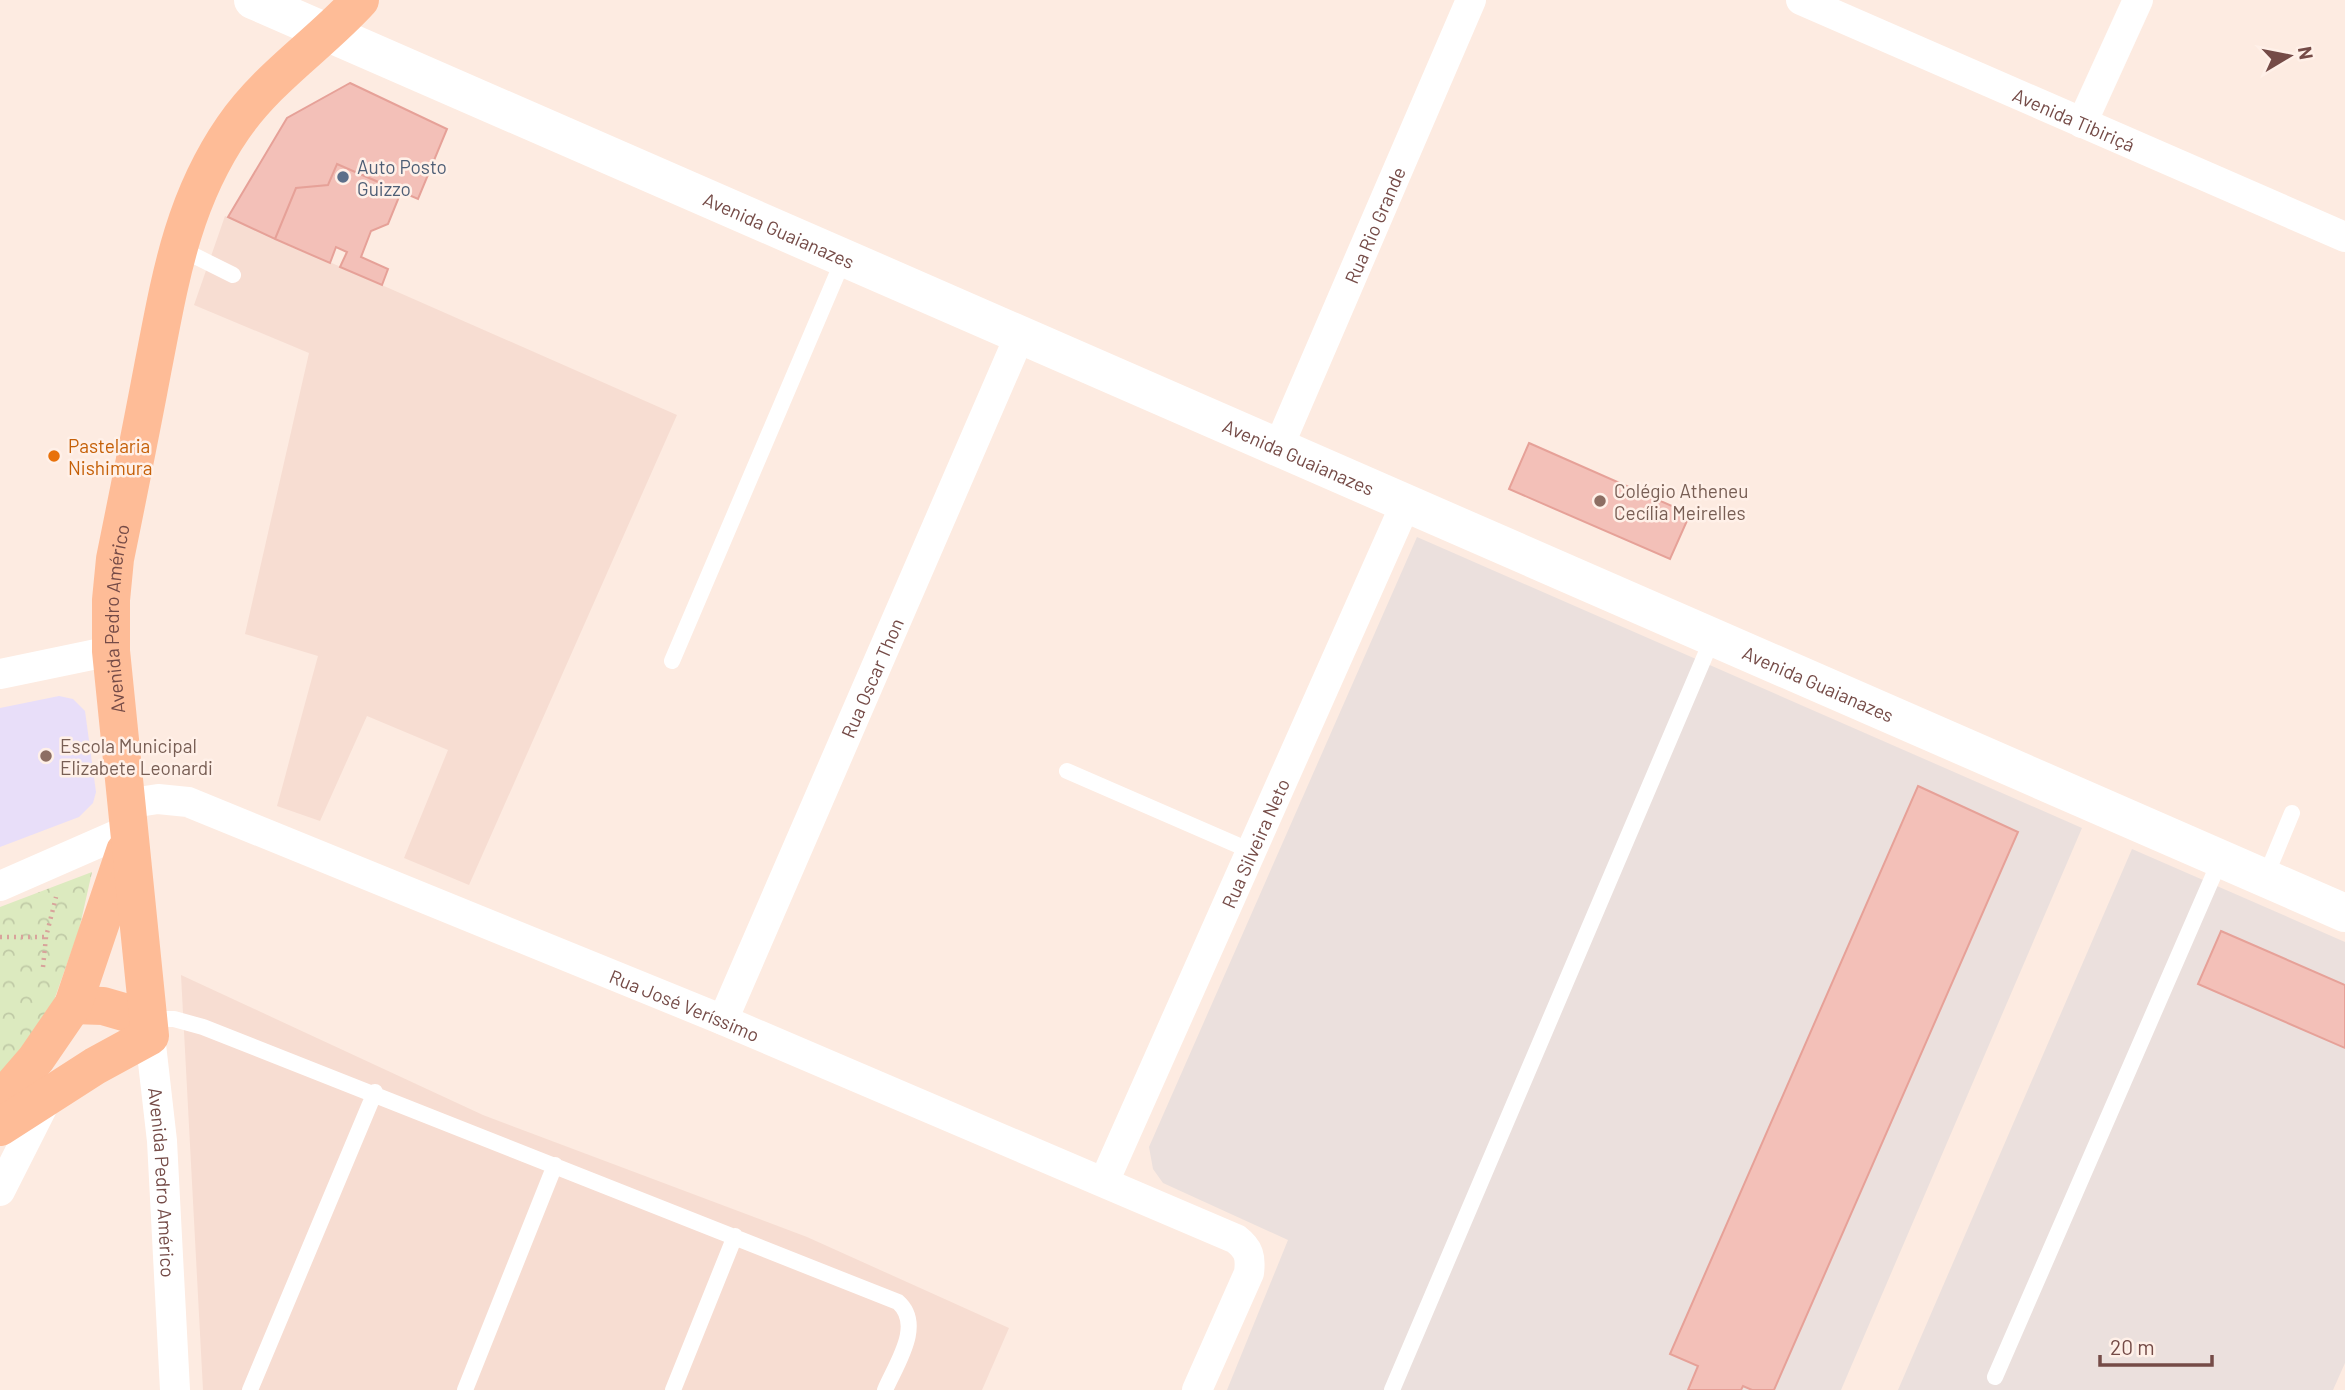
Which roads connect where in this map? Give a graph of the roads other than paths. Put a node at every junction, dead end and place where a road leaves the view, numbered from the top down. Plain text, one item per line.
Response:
1 (253, 0) edge
2 (360, 0) edge
3 (1471, 0) edge
4 (1801, 0) edge
5 (2137, 0) edge
6 (328, 33) junction
7 (2082, 123) junction
8 (2345, 237) edge
9 (177, 246) junction
10 (844, 258) junction
11 (233, 275) dead end
12 (1020, 335) junction
13 (1278, 448) junction
14 (1406, 503) junction
15 (1713, 637) junction
16 (111, 651) junction
17 (672, 661) dead end
18 (0, 674) edge
19 (1067, 771) dead end
20 (2292, 813) dead end
21 (127, 824) junction
22 (1251, 851) junction
23 (2221, 858) junction
24 (2265, 878) junction
25 (0, 886) edge
26 (2345, 912) edge
27 (73, 1005) junction
28 (723, 1020) junction
29 (149, 1027) junction
30 (374, 1092) junction
31 (46, 1100) junction
32 (0, 1101) edge
33 (0, 1127) edge
34 (555, 1165) junction
35 (1104, 1182) junction
36 (0, 1191) edge
37 (735, 1236) junction
38 (1995, 1377) dead end
39 (175, 1390) edge
40 (250, 1390) edge
41 (465, 1390) edge
42 (673, 1390) edge
43 (884, 1390) edge
44 (1197, 1390) edge
45 (1392, 1390) edge

1 - 6 main road, Avenida Guaianazes
2 - 6 main road, Avenida Pedro Américo
3 - 13 street, Rua Rio Grande
4 - 7 street, Avenida Tibiriçá
5 - 7 street
6 - 9 main road, Avenida Pedro Américo
6 - 10 main road, Avenida Guaianazes
7 - 8 street, Avenida Tibiriçá
9 - 11 lane
9 - 16 main road, Avenida Pedro Américo
10 - 12 main road, Avenida Guaianazes
10 - 17 lane
12 - 13 main road, Avenida Guaianazes
12 - 28 street, Rua Oscar Thon
13 - 14 main road, Avenida Guaianazes
14 - 15 main road, Avenida Guaianazes
14 - 22 street, Rua Silveira Neto
15 - 23 main road, Avenida Guaianazes
15 - 45 lane
16 - 18 street
16 - 21 main road, Avenida Pedro Américo
19 - 22 lane
20 - 24 lane
21 - 25 street, Rua José Veríssimo
21 - 27 main road
21 - 28 street, Rua José Veríssimo
21 - 29 main road, Avenida Pedro Américo
22 - 35 street, Rua Silveira Neto
23 - 24 main road, Avenida Guaianazes
23 - 38 lane
24 - 26 main road, Avenida Guaianazes
27 - 29 main road
27 - 32 main road
28 - 35 street, Rua José Veríssimo
29 - 30 lane
29 - 31 main road
29 - 39 street, Avenida Pedro Américo
30 - 34 lane
30 - 40 lane
31 - 33 main road
31 - 36 street
34 - 37 lane
34 - 41 lane
35 - 44 street, Rua José Veríssimo
37 - 42 lane
37 - 43 lane

